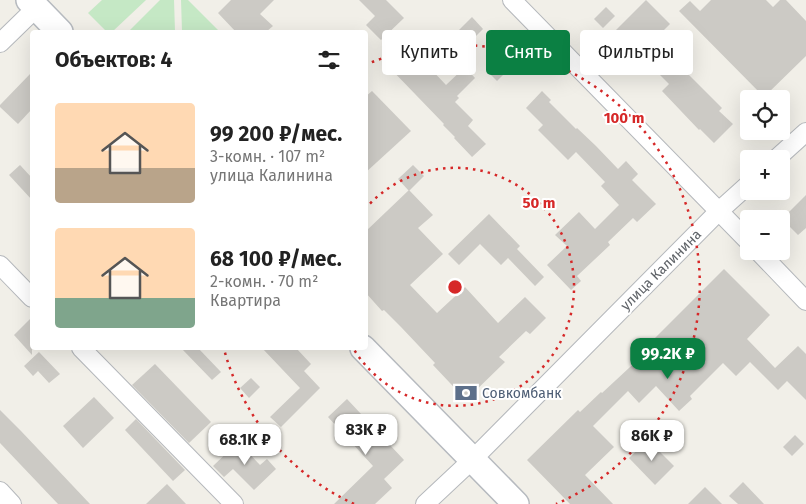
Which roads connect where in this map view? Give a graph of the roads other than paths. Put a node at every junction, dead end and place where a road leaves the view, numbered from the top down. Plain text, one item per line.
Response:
1 (512, 0) edge
2 (32, 4) edge
3 (58, 30) edge
4 (0, 43) edge
5 (806, 132) edge
6 (786, 150) edge
7 (740, 192) edge
8 (719, 211) junction
9 (740, 233) edge
10 (767, 260) edge
11 (0, 265) edge
12 (30, 296) edge
13 (806, 301) edge
14 (83, 350) edge
15 (366, 350) edge
16 (472, 460) junction
17 (0, 491) edge
18 (12, 504) edge
19 (234, 504) edge
20 (425, 504) edge
21 (516, 504) edge

1 - 8 street
2 - 3 main road
2 - 4 street
5 - 6 street
7 - 8 street, улица Калинина
8 - 9 street
8 - 16 street, улица Калинина
10 - 13 street
11 - 12 street
14 - 19 street
15 - 16 main road
16 - 20 street, улица Калинина
16 - 21 main road
17 - 18 street

